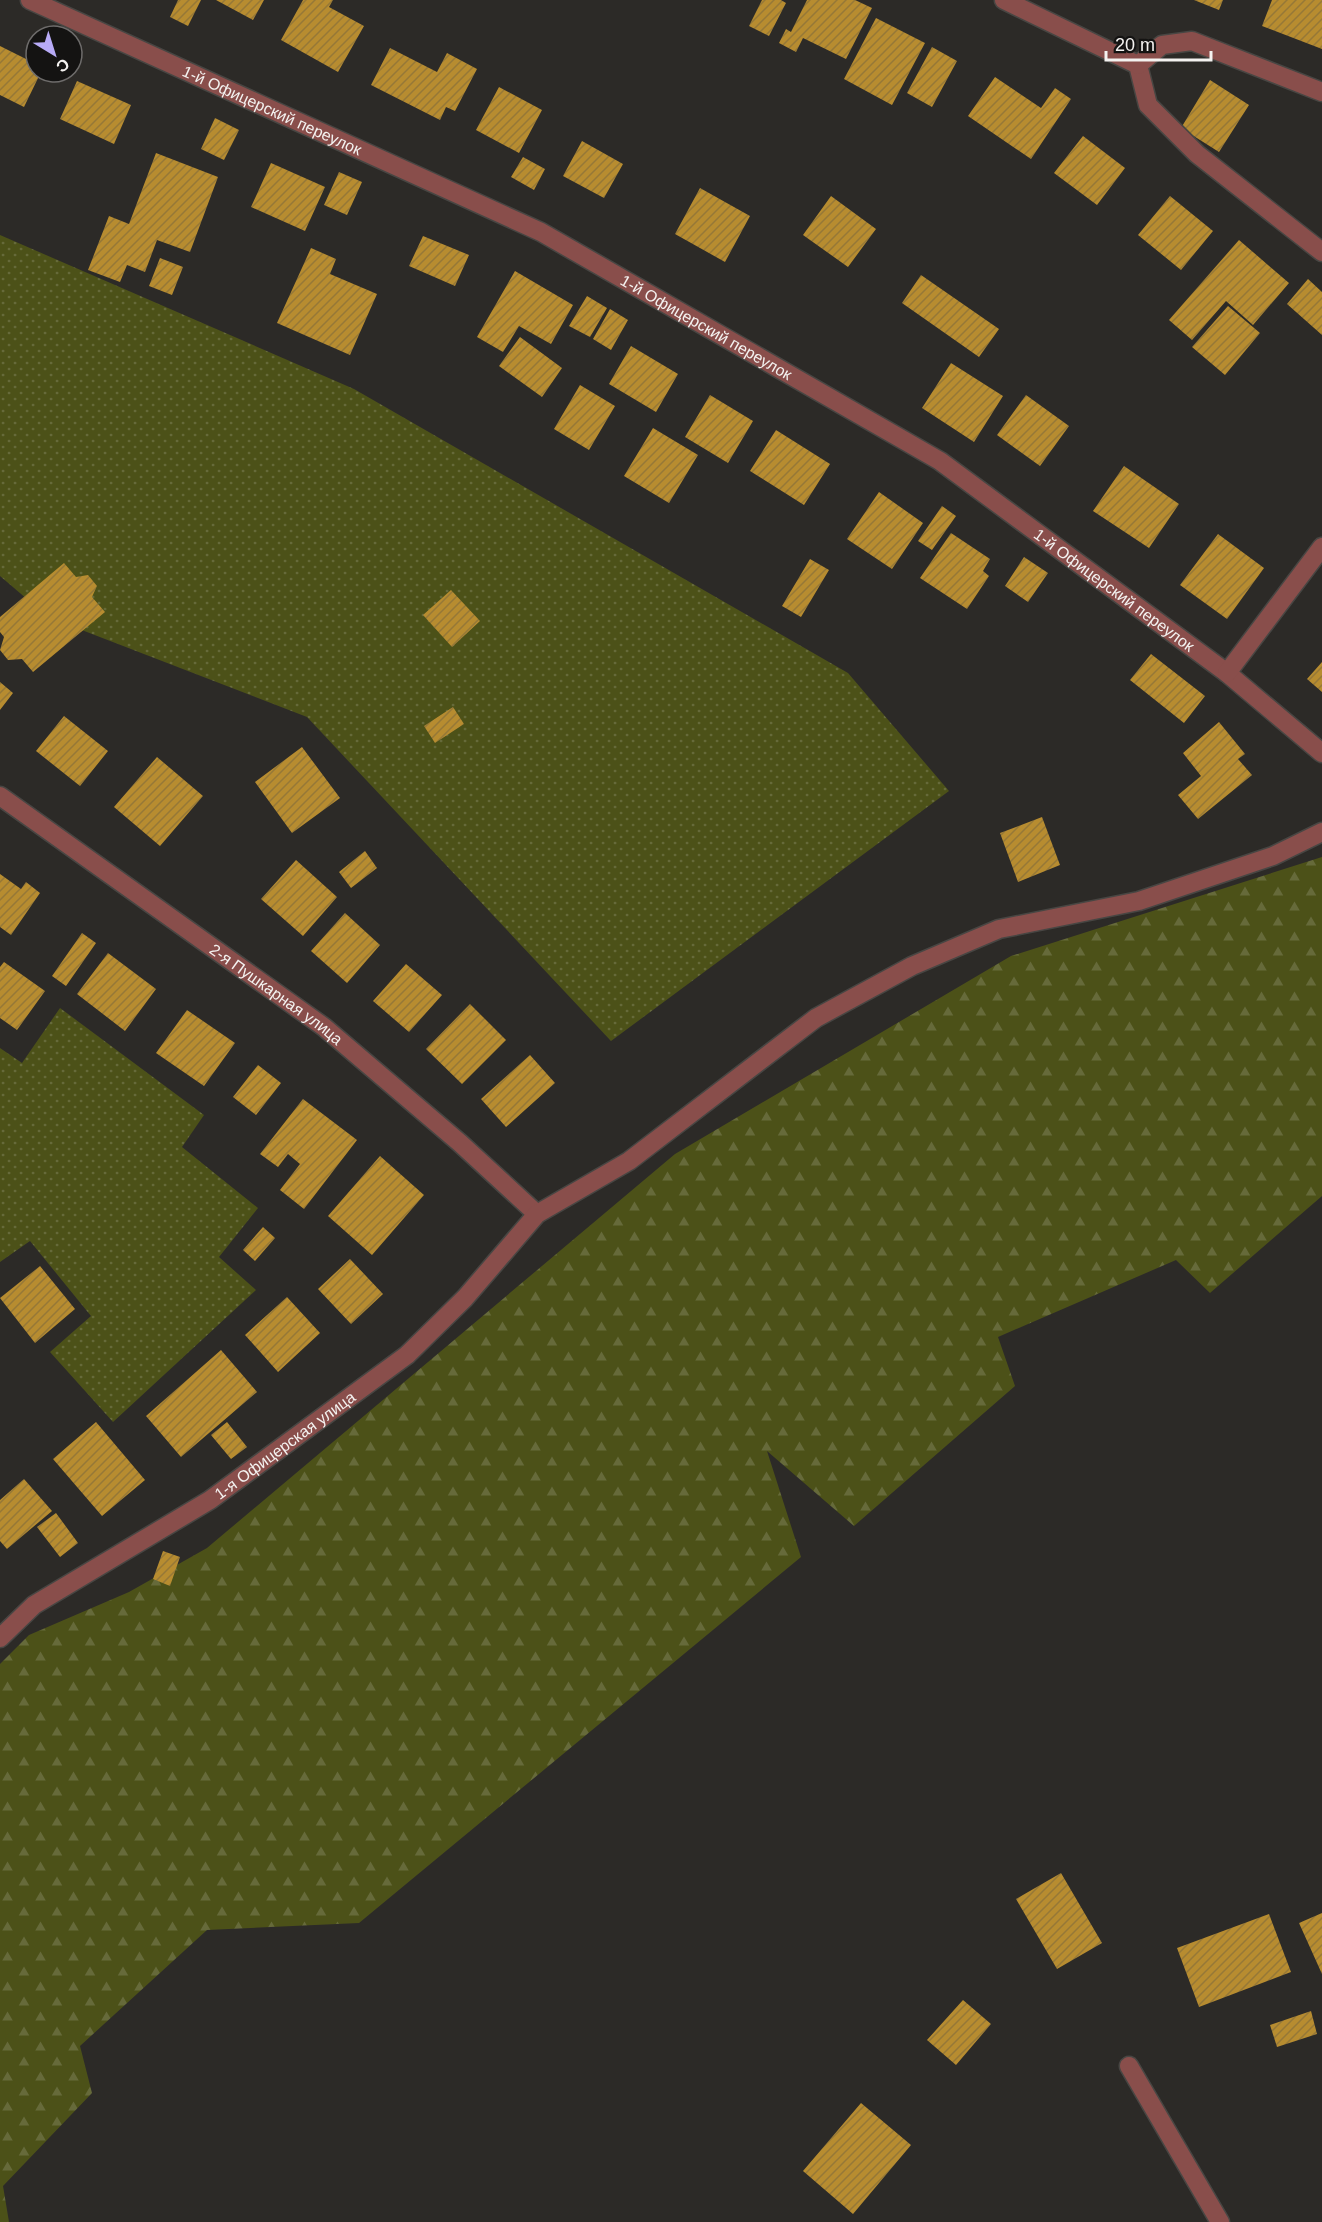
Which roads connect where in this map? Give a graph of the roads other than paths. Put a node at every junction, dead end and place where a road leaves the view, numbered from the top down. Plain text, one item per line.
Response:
1 (30, 0) edge
2 (1004, 0) edge
3 (1138, 65) junction
4 (1322, 92) edge
5 (1322, 252) edge
6 (1322, 547) edge
7 (1227, 673) junction
8 (1322, 753) edge
9 (0, 796) edge
10 (1322, 832) edge
11 (537, 1214) junction
12 (0, 1638) edge
13 (1130, 2066) dead end
14 (1220, 2222) edge

1 - 7 street, 1-й Офицерский переулок
2 - 3 street
3 - 4 street
3 - 5 street
6 - 7 street
7 - 8 street, 1-й Офицерский переулок
9 - 11 street, 2-я Пушкарная улица
10 - 11 street, 1-я Офицерская улица
11 - 12 street, 1-я Офицерская улица
13 - 14 street

